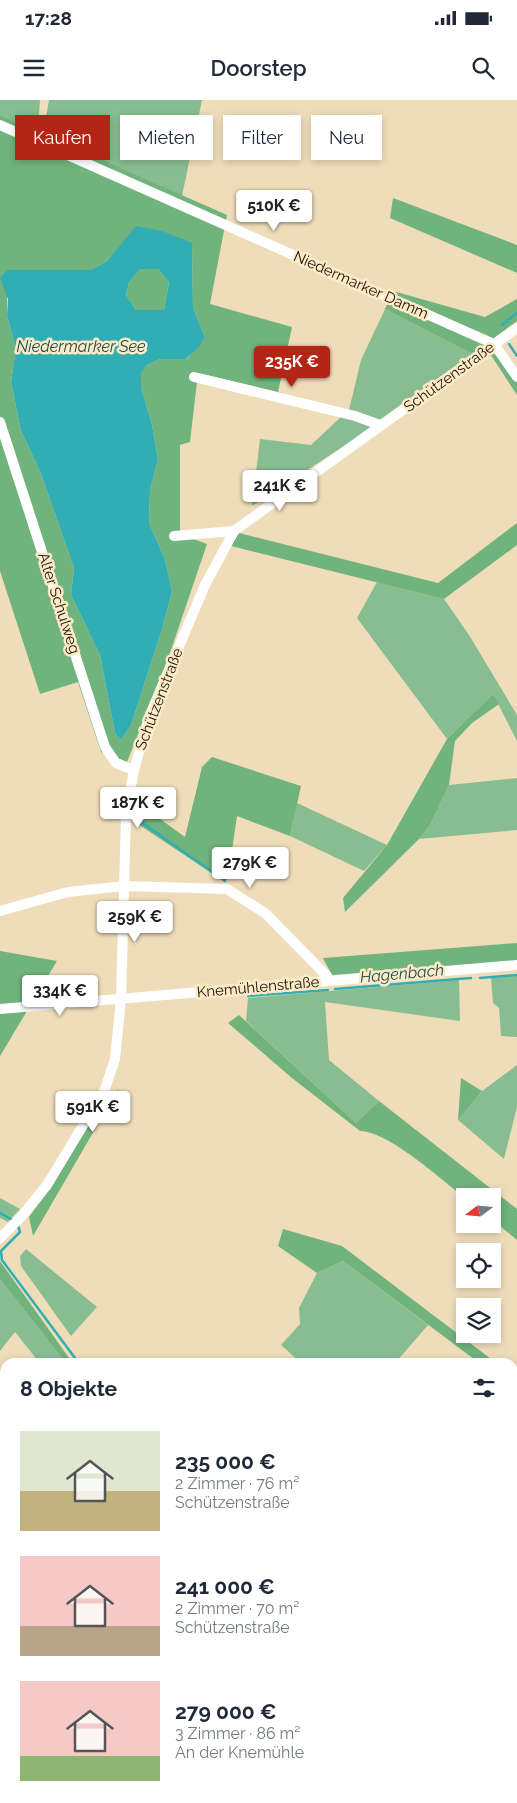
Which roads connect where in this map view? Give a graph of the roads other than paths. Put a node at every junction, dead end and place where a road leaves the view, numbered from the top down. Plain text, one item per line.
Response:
1 (0, 125) edge
2 (517, 328) edge
3 (494, 344) junction
4 (194, 377) dead end
5 (517, 377) edge
6 (0, 422) edge
7 (380, 426) junction
8 (234, 531) junction
9 (174, 536) dead end
10 (134, 770) junction
11 (124, 886) junction
12 (0, 911) edge
13 (517, 965) edge
14 (328, 980) junction
15 (121, 998) junction
16 (0, 1009) edge
17 (0, 1238) edge

1 - 3 street, Niedermarker Damm
2 - 3 street, Schützenstraße
3 - 5 street
3 - 7 street, Schützenstraße
4 - 7 street
6 - 10 street, Alter Schulweg
7 - 8 street, Schützenstraße
8 - 9 street
8 - 10 street, Schützenstraße
10 - 11 street, Schützenstraße
11 - 12 street
11 - 14 street
11 - 15 street, Schützenstraße
13 - 14 street, Knemühlenstraße
14 - 15 street, Knemühlenstraße
15 - 16 street, Knemühlenstraße
15 - 17 street, Schützenstraße

